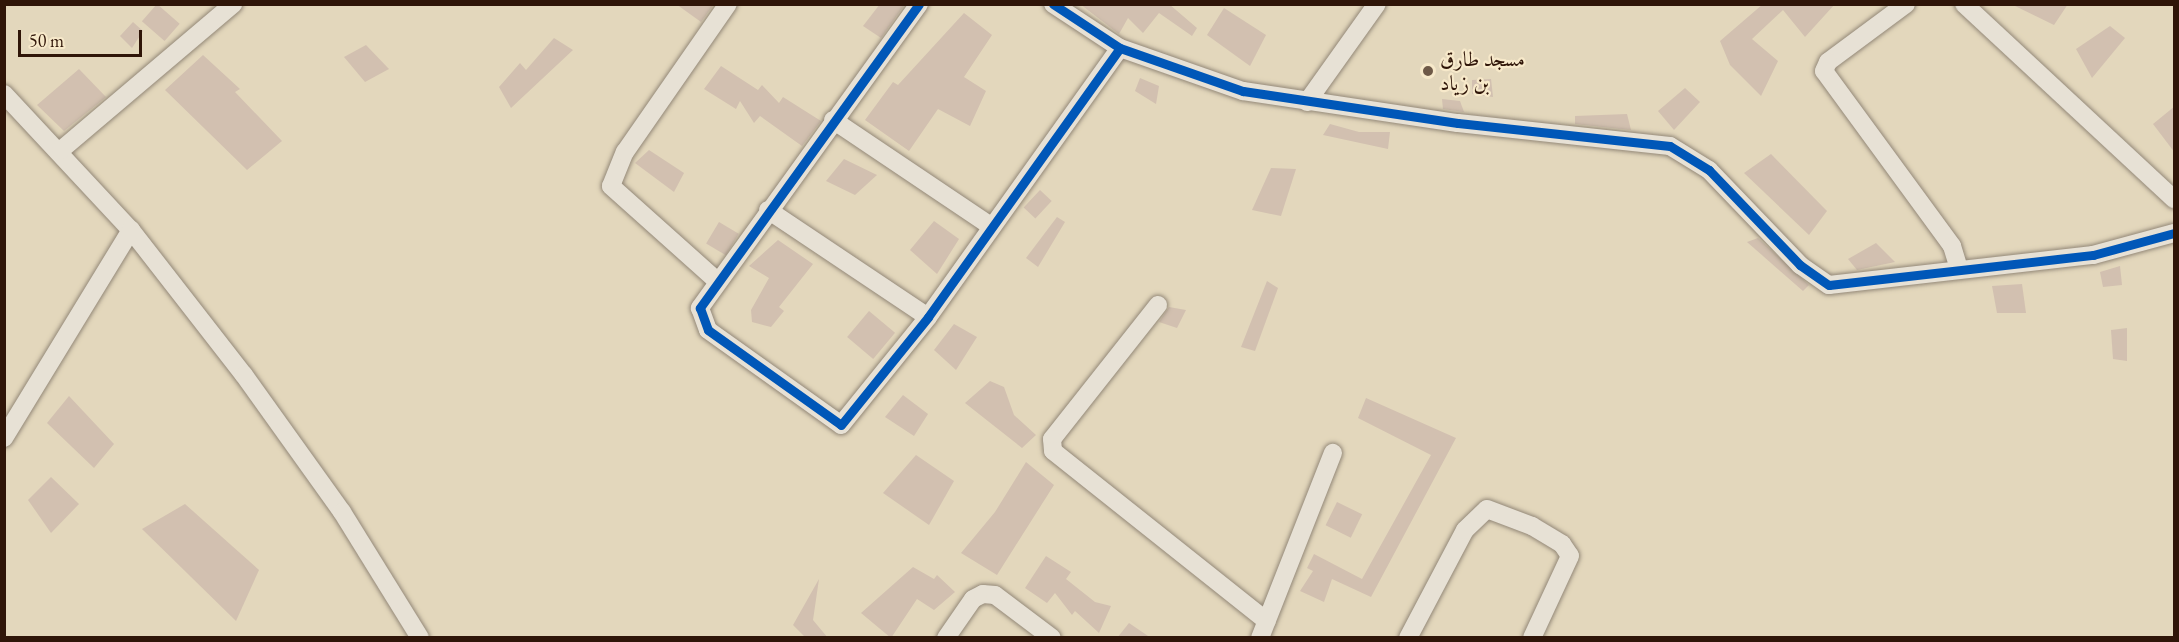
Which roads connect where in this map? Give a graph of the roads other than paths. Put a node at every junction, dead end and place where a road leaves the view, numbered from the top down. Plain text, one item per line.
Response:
1 (233, 4) edge
2 (728, 4) edge
3 (919, 4) edge
4 (1053, 4) edge
5 (1377, 4) edge
6 (1906, 4) edge
7 (1964, 4) edge
8 (1120, 48) junction
9 (4, 94) edge
10 (1307, 102) junction
11 (833, 120) junction
12 (61, 150) junction
13 (2175, 199) edge
14 (768, 210) junction
15 (991, 226) junction
16 (131, 230) junction
17 (2175, 233) edge
18 (1959, 269) junction
19 (716, 280) junction
20 (1158, 305) dead end
21 (928, 317) junction
22 (4, 438) edge
23 (1333, 453) dead end
24 (1263, 629) edge
25 (420, 638) edge
26 (945, 638) edge
27 (1052, 638) edge
28 (1408, 638) edge
29 (1532, 638) edge

1 - 12 street
2 - 19 street
3 - 11 street
4 - 8 street
5 - 10 street
6 - 18 street
7 - 13 street
8 - 10 street
8 - 15 street
9 - 12 street
10 - 18 street
11 - 14 street
11 - 15 street
12 - 16 street
14 - 19 street
14 - 21 street
15 - 21 street
16 - 22 street
16 - 25 street
17 - 18 street
19 - 21 street
20 - 24 street
23 - 24 street
26 - 27 street
28 - 29 street

